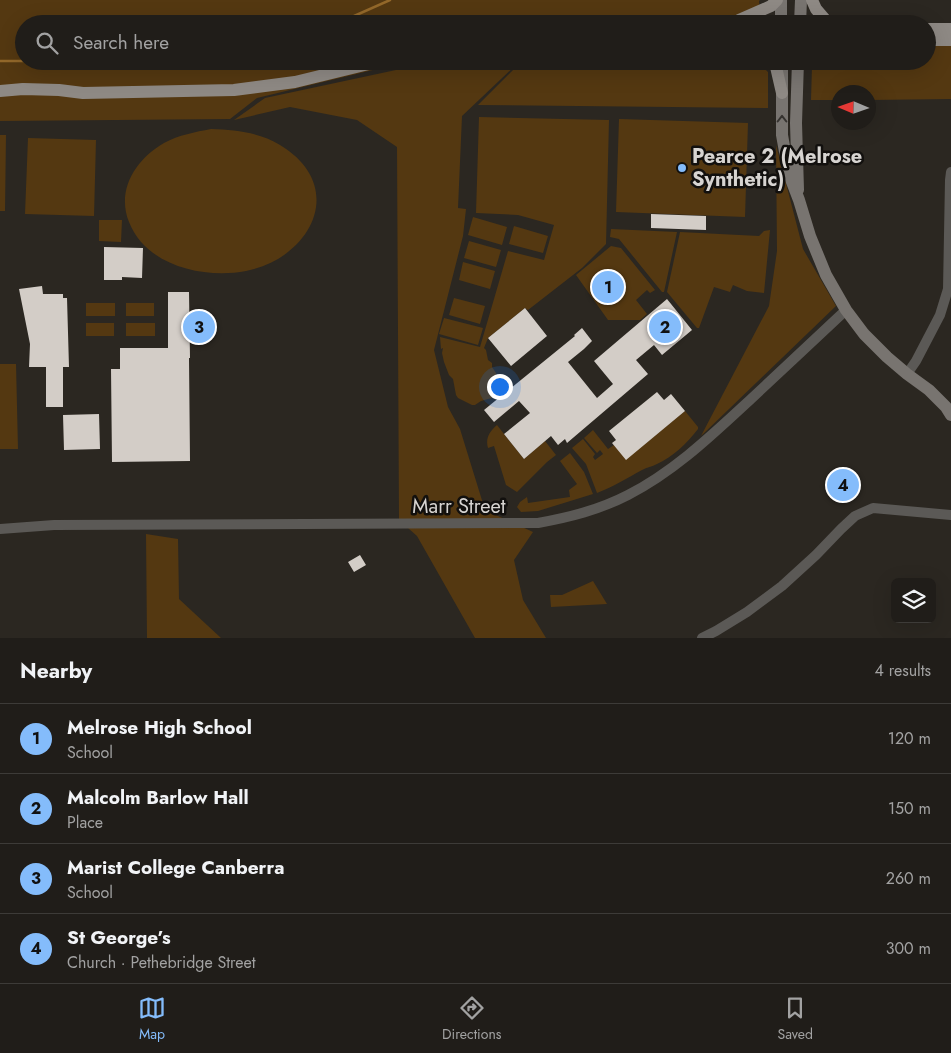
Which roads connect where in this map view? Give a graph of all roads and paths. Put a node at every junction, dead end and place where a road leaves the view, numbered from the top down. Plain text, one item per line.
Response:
1 (777, 0) edge
2 (781, 0) edge
3 (801, 0) edge
4 (812, 0) edge
5 (751, 15) edge
6 (781, 15) edge
7 (800, 15) edge
8 (821, 15) edge
9 (936, 28) edge
10 (951, 29) edge
11 (936, 40) edge
12 (951, 40) edge
13 (344, 70) edge
14 (777, 70) edge
15 (782, 70) edge
16 (799, 70) edge
17 (0, 87) edge
18 (23, 89) junction
19 (0, 91) edge
20 (83, 93) junction
21 (782, 93) junction
22 (0, 98) edge
23 (951, 172) edge
24 (799, 200) junction
25 (846, 310) junction
26 (907, 374) junction
27 (951, 415) edge
28 (951, 515) edge
29 (0, 529) edge
30 (707, 637) edge

1 - 5 main road
2 - 6 main road
3 - 7 main road
4 - 8 main road
9 - 10 main road
11 - 12 main road
13 - 20 main road
14 - 21 main road
15 - 21 main road
16 - 24 main road
17 - 18 main road
18 - 19 main road
18 - 20 main road
20 - 22 main road
24 -> 21 main road
23 - 26 street
24 - 25 main road
25 - 26 main road
25 - 29 street, Marr Street
26 - 27 main road
28 - 30 street

